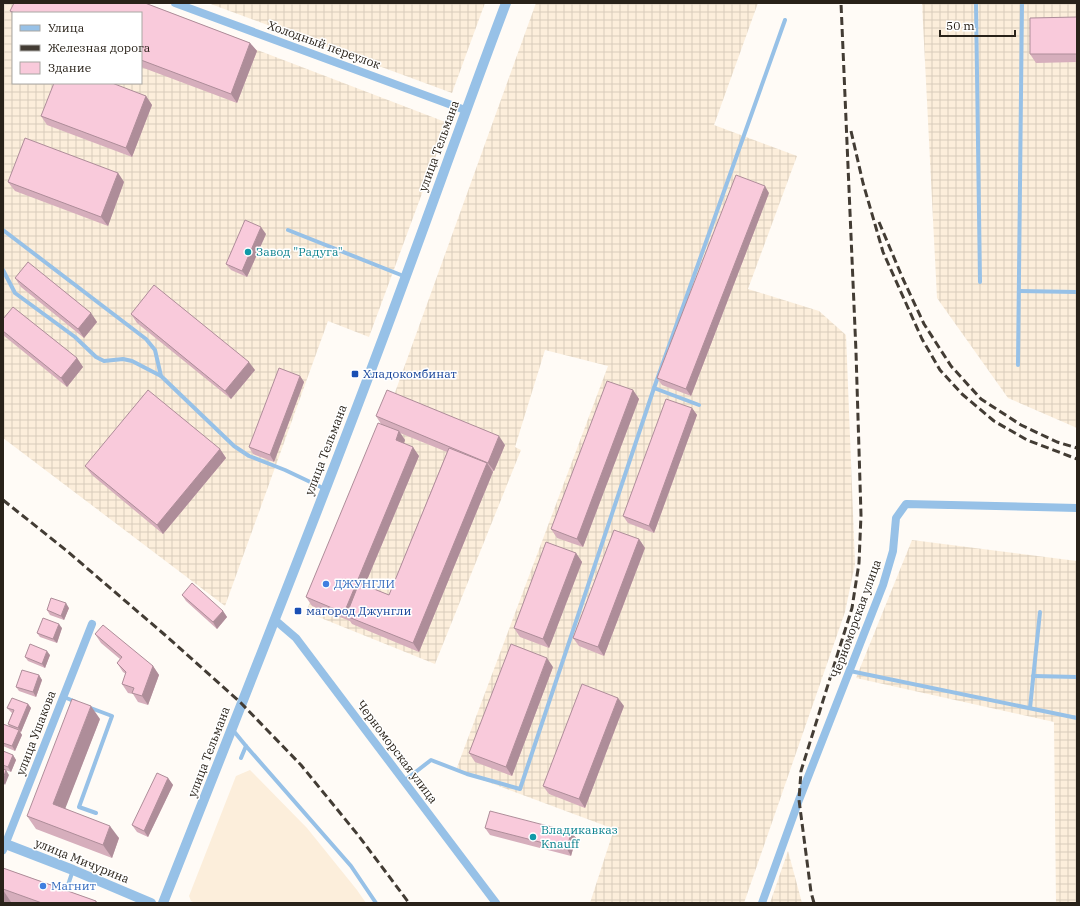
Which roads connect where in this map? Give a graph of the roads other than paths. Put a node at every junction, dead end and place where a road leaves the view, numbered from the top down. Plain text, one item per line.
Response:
1 (175, 3) edge
2 (506, 3) edge
3 (976, 3) edge
4 (1022, 3) edge
5 (785, 20) dead end
6 (465, 110) junction
7 (3, 230) edge
8 (288, 230) dead end
9 (3, 270) edge
10 (406, 277) junction
11 (980, 282) dead end
12 (1019, 291) junction
13 (1077, 292) edge
14 (1018, 365) dead end
15 (161, 376) junction
16 (654, 388) junction
17 (699, 405) dead end
18 (325, 489) junction
19 (1077, 508) edge
20 (1040, 612) dead end
21 (275, 620) junction
22 (92, 624) dead end
23 (850, 671) junction
24 (1033, 676) junction
25 (1077, 677) edge
26 (64, 697) junction
27 (78, 702) edge
28 (84, 705) edge
29 (1030, 708) junction
30 (1077, 718) edge
31 (232, 728) junction
32 (246, 746) junction
33 (241, 758) dead end
34 (404, 781) junction
35 (96, 813) dead end
36 (4, 846) edge
37 (74, 870) junction
38 (62, 903) edge
39 (151, 903) edge
40 (163, 903) edge
41 (376, 903) edge
42 (496, 903) edge
43 (762, 903) edge

1 - 6 street, Холодный переулок
2 - 6 street, улица Тельмана
3 - 11 lane
4 - 12 lane
5 - 16 lane
6 - 10 street, улица Тельмана
7 - 15 lane
8 - 10 lane
9 - 15 lane
10 - 18 street, улица Тельмана
12 - 13 lane
12 - 14 lane
15 - 18 lane
16 - 17 lane
16 - 34 lane
18 - 21 street, улица Тельмана
19 - 23 street, Черноморская улица
20 - 24 lane
21 - 31 street, улица Тельмана
21 - 34 street, Черноморская улица
22 - 26 street, улица Ушакова
23 - 29 lane
23 - 43 street, Черноморская улица
24 - 25 lane
24 - 29 lane
26 - 27 lane
26 - 36 street, улица Ушакова
28 - 35 lane
29 - 30 lane
31 - 32 lane
31 - 40 street, улица Тельмана
32 - 33 lane
32 - 41 lane
34 - 42 street, Черноморская улица
36 - 37 street, улица Мичурина
37 - 38 lane
37 - 39 street, улица Мичурина

